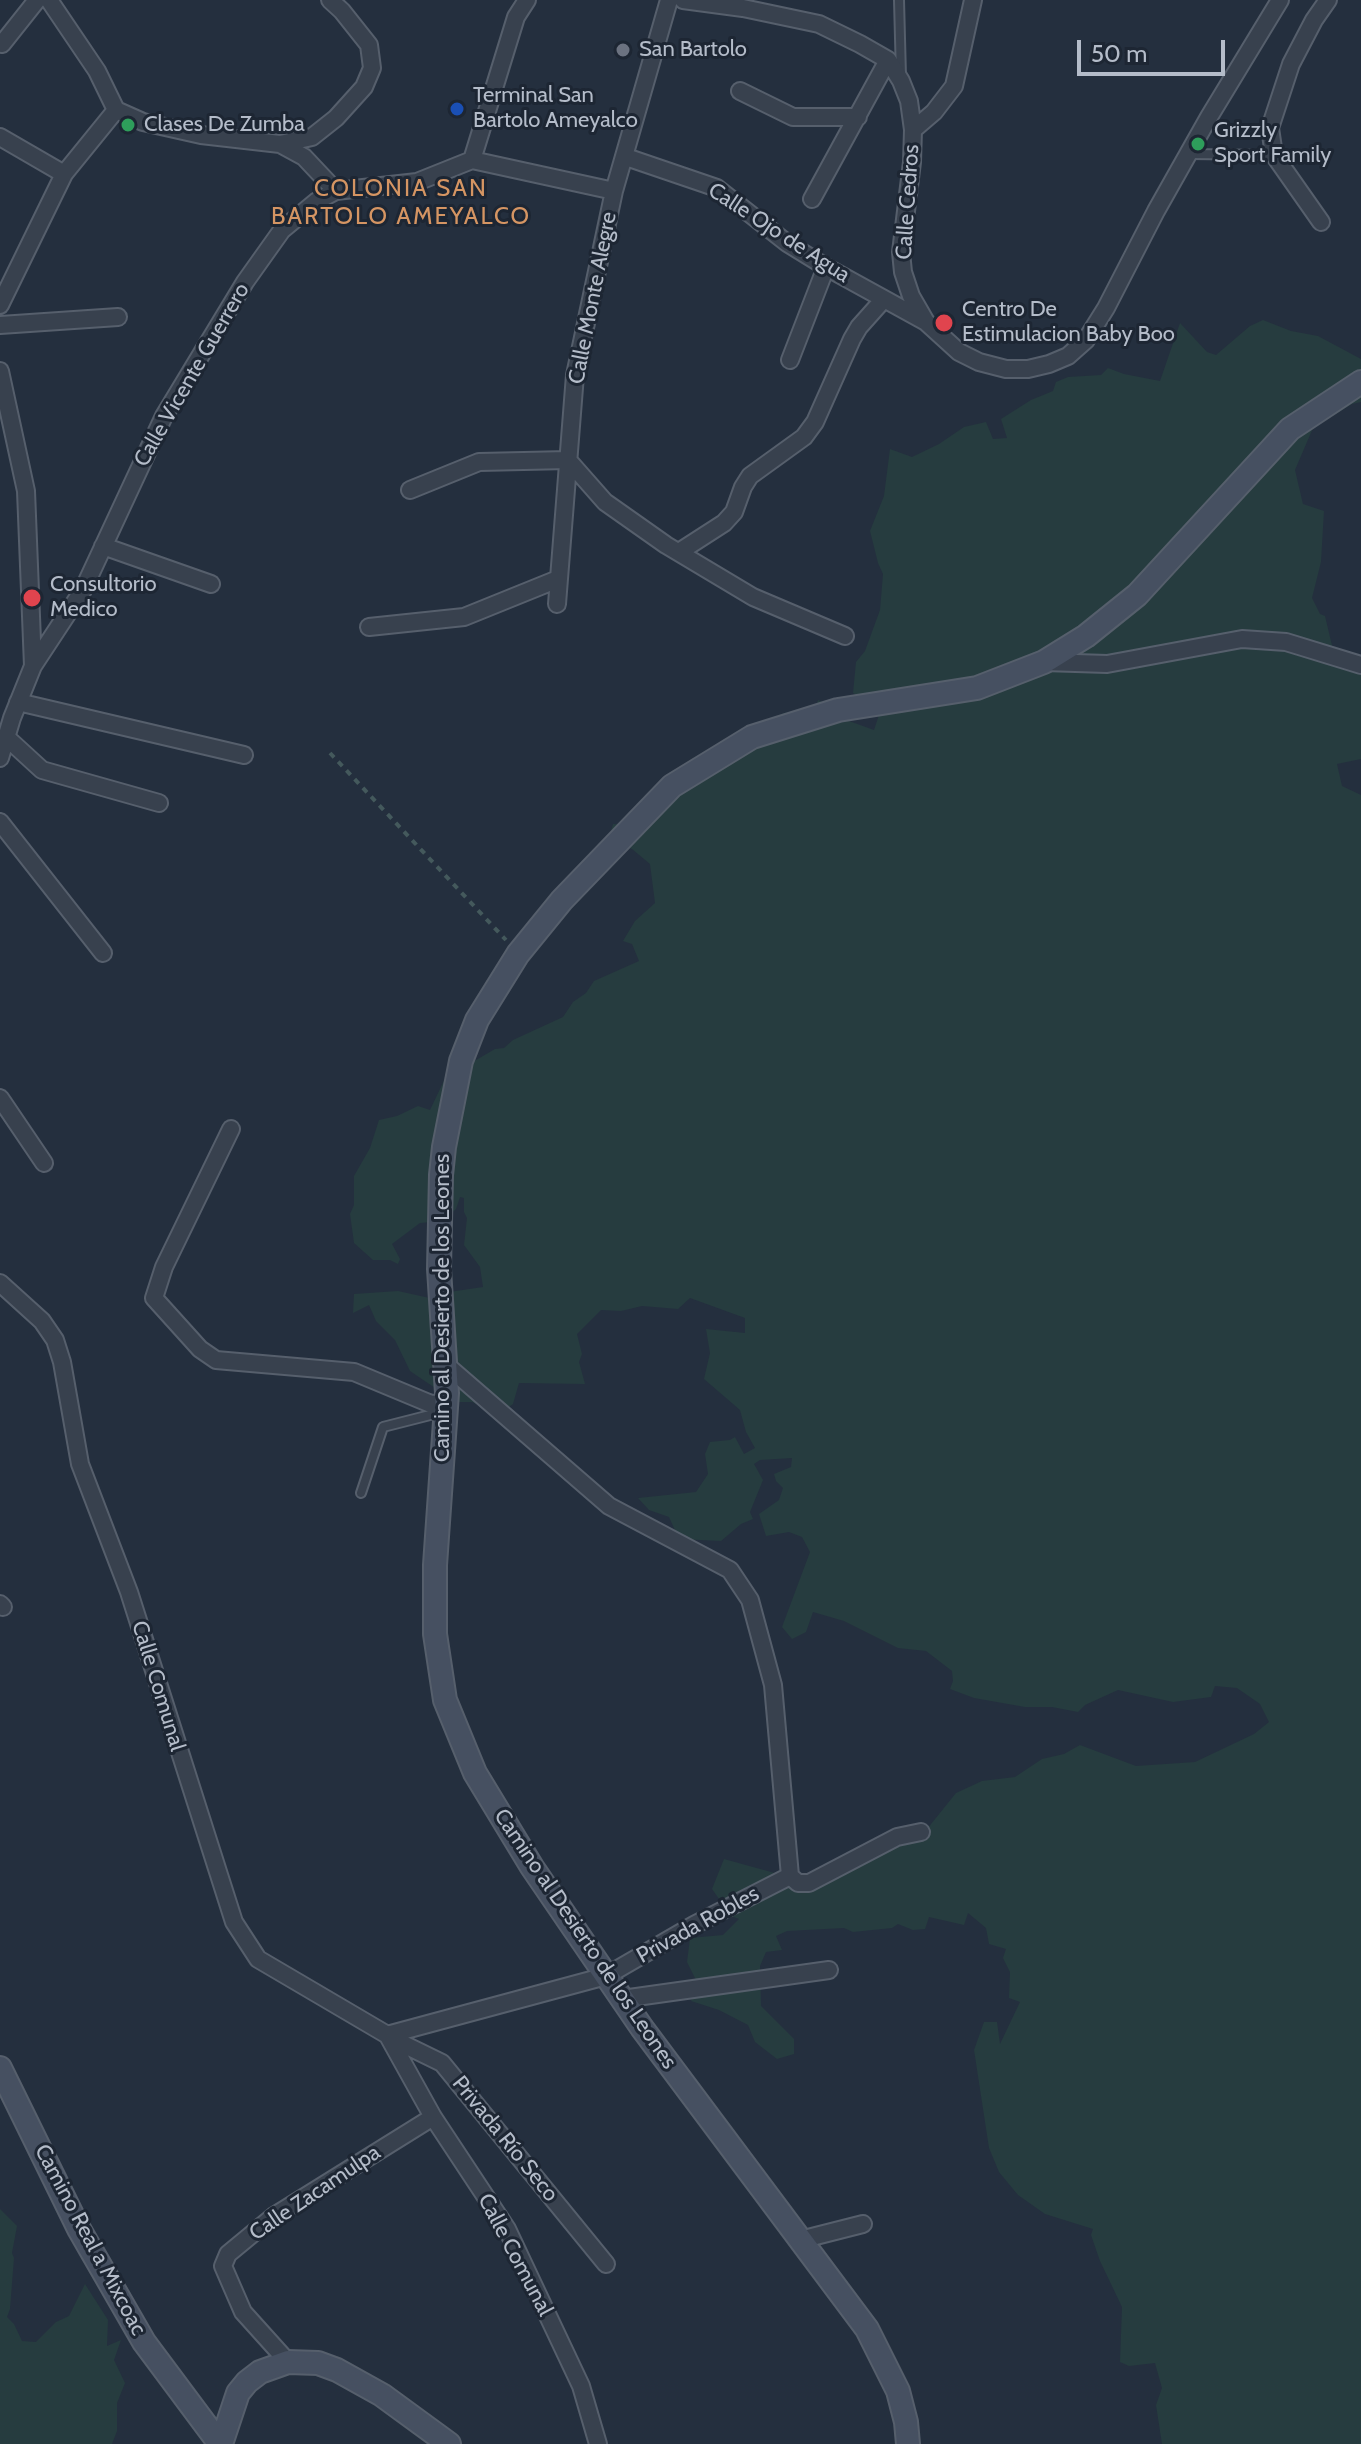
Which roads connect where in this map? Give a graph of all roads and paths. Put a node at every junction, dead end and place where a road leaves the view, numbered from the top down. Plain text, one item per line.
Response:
1 (37, 0) edge
2 (49, 0) edge
3 (330, 0) edge
4 (507, 0) edge
5 (527, 0) edge
6 (669, 0) edge
7 (683, 0) edge
8 (899, 0) edge
9 (973, 0) edge
10 (1280, 0) edge
11 (1328, 0) edge
12 (516, 17) junction
13 (2, 44) dead end
14 (888, 60) junction
15 (901, 81) junction
16 (740, 91) dead end
17 (116, 110) junction
18 (858, 117) junction
19 (913, 130) junction
20 (0, 137) edge
21 (280, 144) junction
22 (1189, 154) junction
23 (1274, 155) junction
24 (626, 157) junction
25 (472, 160) junction
26 (64, 174) junction
27 (336, 191) junction
28 (614, 191) junction
29 (812, 199) dead end
30 (1321, 222) dead end
31 (826, 267) junction
32 (884, 299) junction
33 (0, 305) edge
34 (118, 317) dead end
35 (926, 322) junction
36 (0, 325) edge
37 (790, 360) dead end
38 (0, 371) edge
39 (1361, 382) edge
40 (568, 460) junction
41 (410, 490) dead end
42 (103, 546) junction
43 (679, 552) junction
44 (558, 579) junction
45 (211, 584) dead end
46 (557, 604) dead end
47 (369, 627) dead end
48 (845, 636) dead end
49 (1044, 662) junction
50 (1361, 665) edge
51 (33, 666) junction
52 (10, 711) edge
53 (6, 737) junction
54 (330, 753) dead end
55 (244, 755) dead end
56 (0, 758) edge
57 (159, 803) dead end
58 (0, 822) edge
59 (103, 953) dead end
60 (518, 954) junction
61 (0, 1098) edge
62 (231, 1129) dead end
63 (44, 1163) dead end
64 (0, 1283) edge
65 (444, 1363) junction
66 (446, 1407) junction
67 (361, 1493) dead end
68 (921, 1832) dead end
69 (794, 1879) junction
70 (829, 1970) dead end
71 (606, 1976) junction
72 (622, 1999) junction
73 (387, 2035) junction
74 (0, 2068) edge
75 (433, 2117) junction
76 (863, 2224) dead end
77 (800, 2240) junction
78 (606, 2264) dead end
79 (288, 2362) junction
80 (220, 2444) edge
81 (449, 2444) edge
82 (598, 2444) edge
83 (908, 2444) edge

1 - 13 street
2 - 17 street
3 - 21 street
4 - 12 street
5 - 12 street
6 - 24 street, Calle Monte Alegre
7 - 14 street, Calle Cedros
8 - 15 lane
9 - 19 street
10 - 22 street, Calle Cedros
11 - 23 street
12 - 25 street
14 - 15 street, Calle Cedros
14 - 18 street
15 - 19 street, Calle Cedros
16 - 18 street
17 - 21 street
17 - 26 street
18 - 29 street
19 - 35 street, Calle Cedros
20 - 26 street
21 - 27 street
22 - 23 lane
22 - 35 street, Calle Cedros
23 - 30 street
24 - 28 street, Calle Monte Alegre
24 - 31 street, Calle Ojo de Agua
25 - 27 street
25 - 28 street
26 - 33 street
27 - 42 street, Calle Vicente Guerrero
28 - 40 street, Calle Monte Alegre
31 - 32 street, Calle Ojo de Agua
31 - 37 street
32 - 35 street, Calle Ojo de Agua
32 - 43 street
34 - 36 street
38 - 51 street
39 - 49 main road, Camino al Desierto de los Leones
40 - 41 street
40 - 43 street
40 - 44 street, Calle Monte Alegre
42 - 45 street
42 - 51 street, Calle Vicente Guerrero
43 - 48 street
44 - 46 street, Calle Monte Alegre
44 - 47 street
49 - 50 street
49 - 60 main road, Camino al Desierto de los Leones
51 - 52 street, Calle Vicente Guerrero
52 - 53 street, Calle Vicente Guerrero
52 - 55 street
53 - 56 street, Calle Vicente Guerrero
53 - 57 street
54 - 60 path
58 - 59 street
60 - 65 main road, Camino al Desierto de los Leones
61 - 63 street
62 - 66 street
64 - 73 street, Calle Comunal
65 - 66 main road, Camino al Desierto de los Leones
65 - 69 street
66 - 67 lane
66 - 71 main road, Camino al Desierto de los Leones
68 - 69 street, Privada Robles
69 - 71 street, Privada Robles
70 - 72 street
71 - 72 main road, Camino al Desierto de los Leones
71 - 73 street
72 - 77 main road, Camino al Desierto de los Leones
73 - 75 street, Calle Comunal
73 - 78 street, Privada Río Seco
74 - 80 main road, Camino Real a Mixcoac
75 - 79 street, Calle Zacamulpa
75 - 82 street, Calle Comunal
76 - 77 street
77 - 83 main road, Camino al Desierto de los Leones
79 - 80 main road
79 - 81 main road

